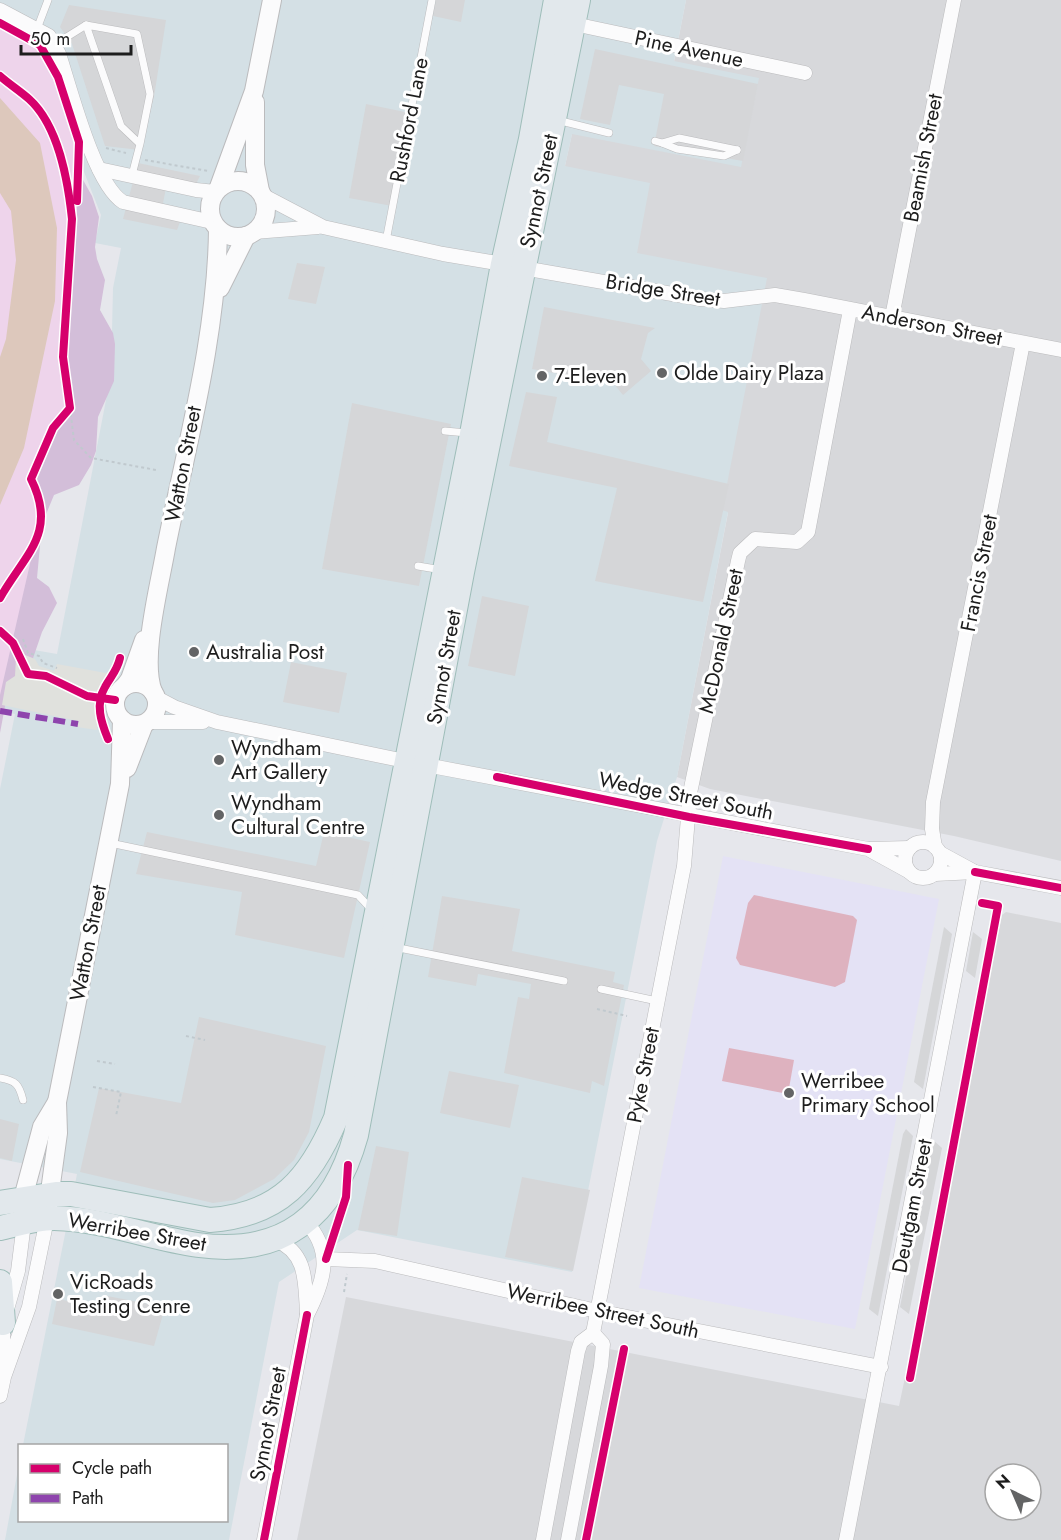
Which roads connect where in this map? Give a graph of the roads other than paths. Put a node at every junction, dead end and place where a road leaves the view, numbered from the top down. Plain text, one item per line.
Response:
1 (48, 0) edge
2 (272, 0) edge
3 (432, 0) edge
4 (556, 0) edge
5 (578, 0) edge
6 (954, 0) edge
7 (0, 10) edge
8 (86, 25) junction
9 (562, 26) junction
10 (38, 29) junction
11 (54, 45) junction
12 (805, 74) dead end
13 (254, 91) junction
14 (554, 119) junction
15 (609, 133) dead end
16 (658, 142) dead end
17 (140, 144) junction
18 (737, 150) dead end
19 (99, 169) junction
20 (132, 175) junction
21 (217, 190) junction
22 (261, 193) junction
23 (215, 225) junction
24 (323, 227) junction
25 (250, 234) junction
26 (386, 241) junction
27 (513, 266) junction
28 (804, 300) joint
29 (214, 304) junction
30 (850, 310) junction
31 (892, 316) junction
32 (1023, 343) junction
33 (1061, 350) edge
34 (445, 430) dead end
35 (480, 436) junction
36 (418, 566) dead end
37 (453, 571) junction
38 (152, 625) junction
39 (124, 686) junction
40 (154, 694) junction
41 (122, 720) junction
42 (217, 722) junction
43 (145, 723) junction
44 (416, 763) junction
45 (120, 784) junction
46 (933, 802) junction
47 (689, 817) junction
48 (108, 842) junction
49 (912, 845) junction
50 (868, 849) junction
51 (938, 850) junction
52 (908, 871) junction
53 (975, 872) junction
54 (934, 874) junction
55 (1061, 888) edge
56 (376, 914) junction
57 (380, 946) junction
58 (564, 981) dead end
59 (601, 989) dead end
60 (658, 1001) junction
61 (0, 1078) edge
62 (23, 1100) dead end
63 (57, 1102) junction
64 (50, 1194) junction
65 (282, 1195) joint
66 (11, 1201) edge
67 (257, 1211) junction
68 (35, 1221) junction
69 (306, 1222) junction
70 (0, 1228) edge
71 (275, 1240) junction
72 (326, 1259) junction
73 (0, 1282) edge
74 (597, 1311) junction
75 (308, 1315) junction
76 (3, 1323) junction
77 (593, 1333) junction
78 (881, 1367) junction
79 (3, 1377) junction
80 (0, 1396) edge
81 (556, 1474) junction
82 (579, 1481) junction
83 (264, 1540) edge
84 (543, 1540) edge
85 (568, 1540) edge
86 (846, 1540) edge

1 - 10 lane
2 - 13 street
3 - 26 lane, Rushford Lane
4 - 9 highway, Synnot Street
5 - 9 highway, Synnot Street
6 - 31 street, Beamish Street
7 - 10 street
8 - 11 lane
8 - 17 lane
8 - 17 lane
9 - 12 street, Pine Avenue
9 - 14 highway, Synnot Street
9 - 27 highway, Synnot Street
10 - 11 street
11 - 19 street
13 - 21 street
13 - 22 street
14 - 15 lane
14 - 27 highway, Synnot Street
16 - 18 lane
17 - 20 lane
19 - 20 street
19 - 23 street
20 - 21 street
21 - 22 street
21 - 23 street
22 - 24 street, Bridge Street
22 - 25 street
23 - 25 street
23 - 29 street, Watton Street
24 - 25 street, Bridge Street
24 - 26 street, Bridge Street
25 - 29 street, Watton Street
26 - 27 street, Bridge Street
27 - 28 street, Bridge Street
27 - 35 highway, Synnot Street
28 - 30 street, Anderson Street
29 - 38 street, Watton Street
30 - 31 street, Anderson Street
30 - 47 street, McDonald Street
31 - 32 street, Anderson Street
32 - 33 street, Anderson Street
32 - 46 street, Francis Street
34 - 35 lane
35 - 37 highway, Synnot Street
36 - 37 lane
37 - 44 highway, Synnot Street
38 - 39 street, Watton Street
38 - 40 street, Watton Street
39 - 40 street
39 - 41 street
40 - 42 street, Wedge Street South
40 - 43 street
41 - 43 street
41 - 45 street, Watton Street
42 - 43 street, Wedge Street South
42 - 44 street, Wedge Street South
43 - 45 street, Watton Street
44 - 47 street, Wedge Street South
44 - 56 highway, Synnot Street
44 - 57 highway, Synnot Street
45 - 48 street, Watton Street
46 - 49 street, Francis Street
46 - 51 street, Francis Street
47 - 50 street, Wedge Street South
47 - 60 street, Pyke Street
48 - 56 lane
48 - 63 street, Watton Street
49 - 50 street, Wedge Street South
49 - 51 street
49 - 52 street
50 - 52 street, Wedge Street South
51 - 53 street
51 - 54 street
52 - 54 street
53 - 54 street
53 - 55 street
53 - 78 street, Deutgam Street
56 - 57 highway, Synnot Street
57 - 58 lane
57 - 65 highway, Synnot Street
57 - 69 highway, Synnot Street
59 - 60 lane
60 - 74 street, Pyke Street
61 - 62 lane
63 - 64 street, Watton Street
63 - 66 street, Watton Street
64 - 66 highway, Werribee Street
64 - 67 highway, Werribee Street
64 - 68 street, Watton Street
65 - 67 highway, Werribee Street
66 - 68 street, Watton Street
67 - 69 highway
68 - 70 highway, Werribee Street
68 - 71 highway, Werribee Street
68 - 76 street, Watton Street
68 - 79 street, Watton Street
69 - 71 highway, Werribee Street
69 - 72 street
71 - 75 street, Synnot Street
72 - 74 street, Werribee Street South
72 - 75 street, Synnot Street
73 - 76 highway
74 - 77 street, Pyke Street
74 - 78 street, Werribee Street South
75 - 83 street, Synnot Street
76 - 79 street, Watton Street
77 - 81 street, Pyke Street
77 - 82 street, Pyke Street
78 - 86 street, Deutgam Street
79 - 80 street, Watton Street
81 - 82 street
81 - 84 street, Pyke Street
82 - 85 street, Pyke Street

